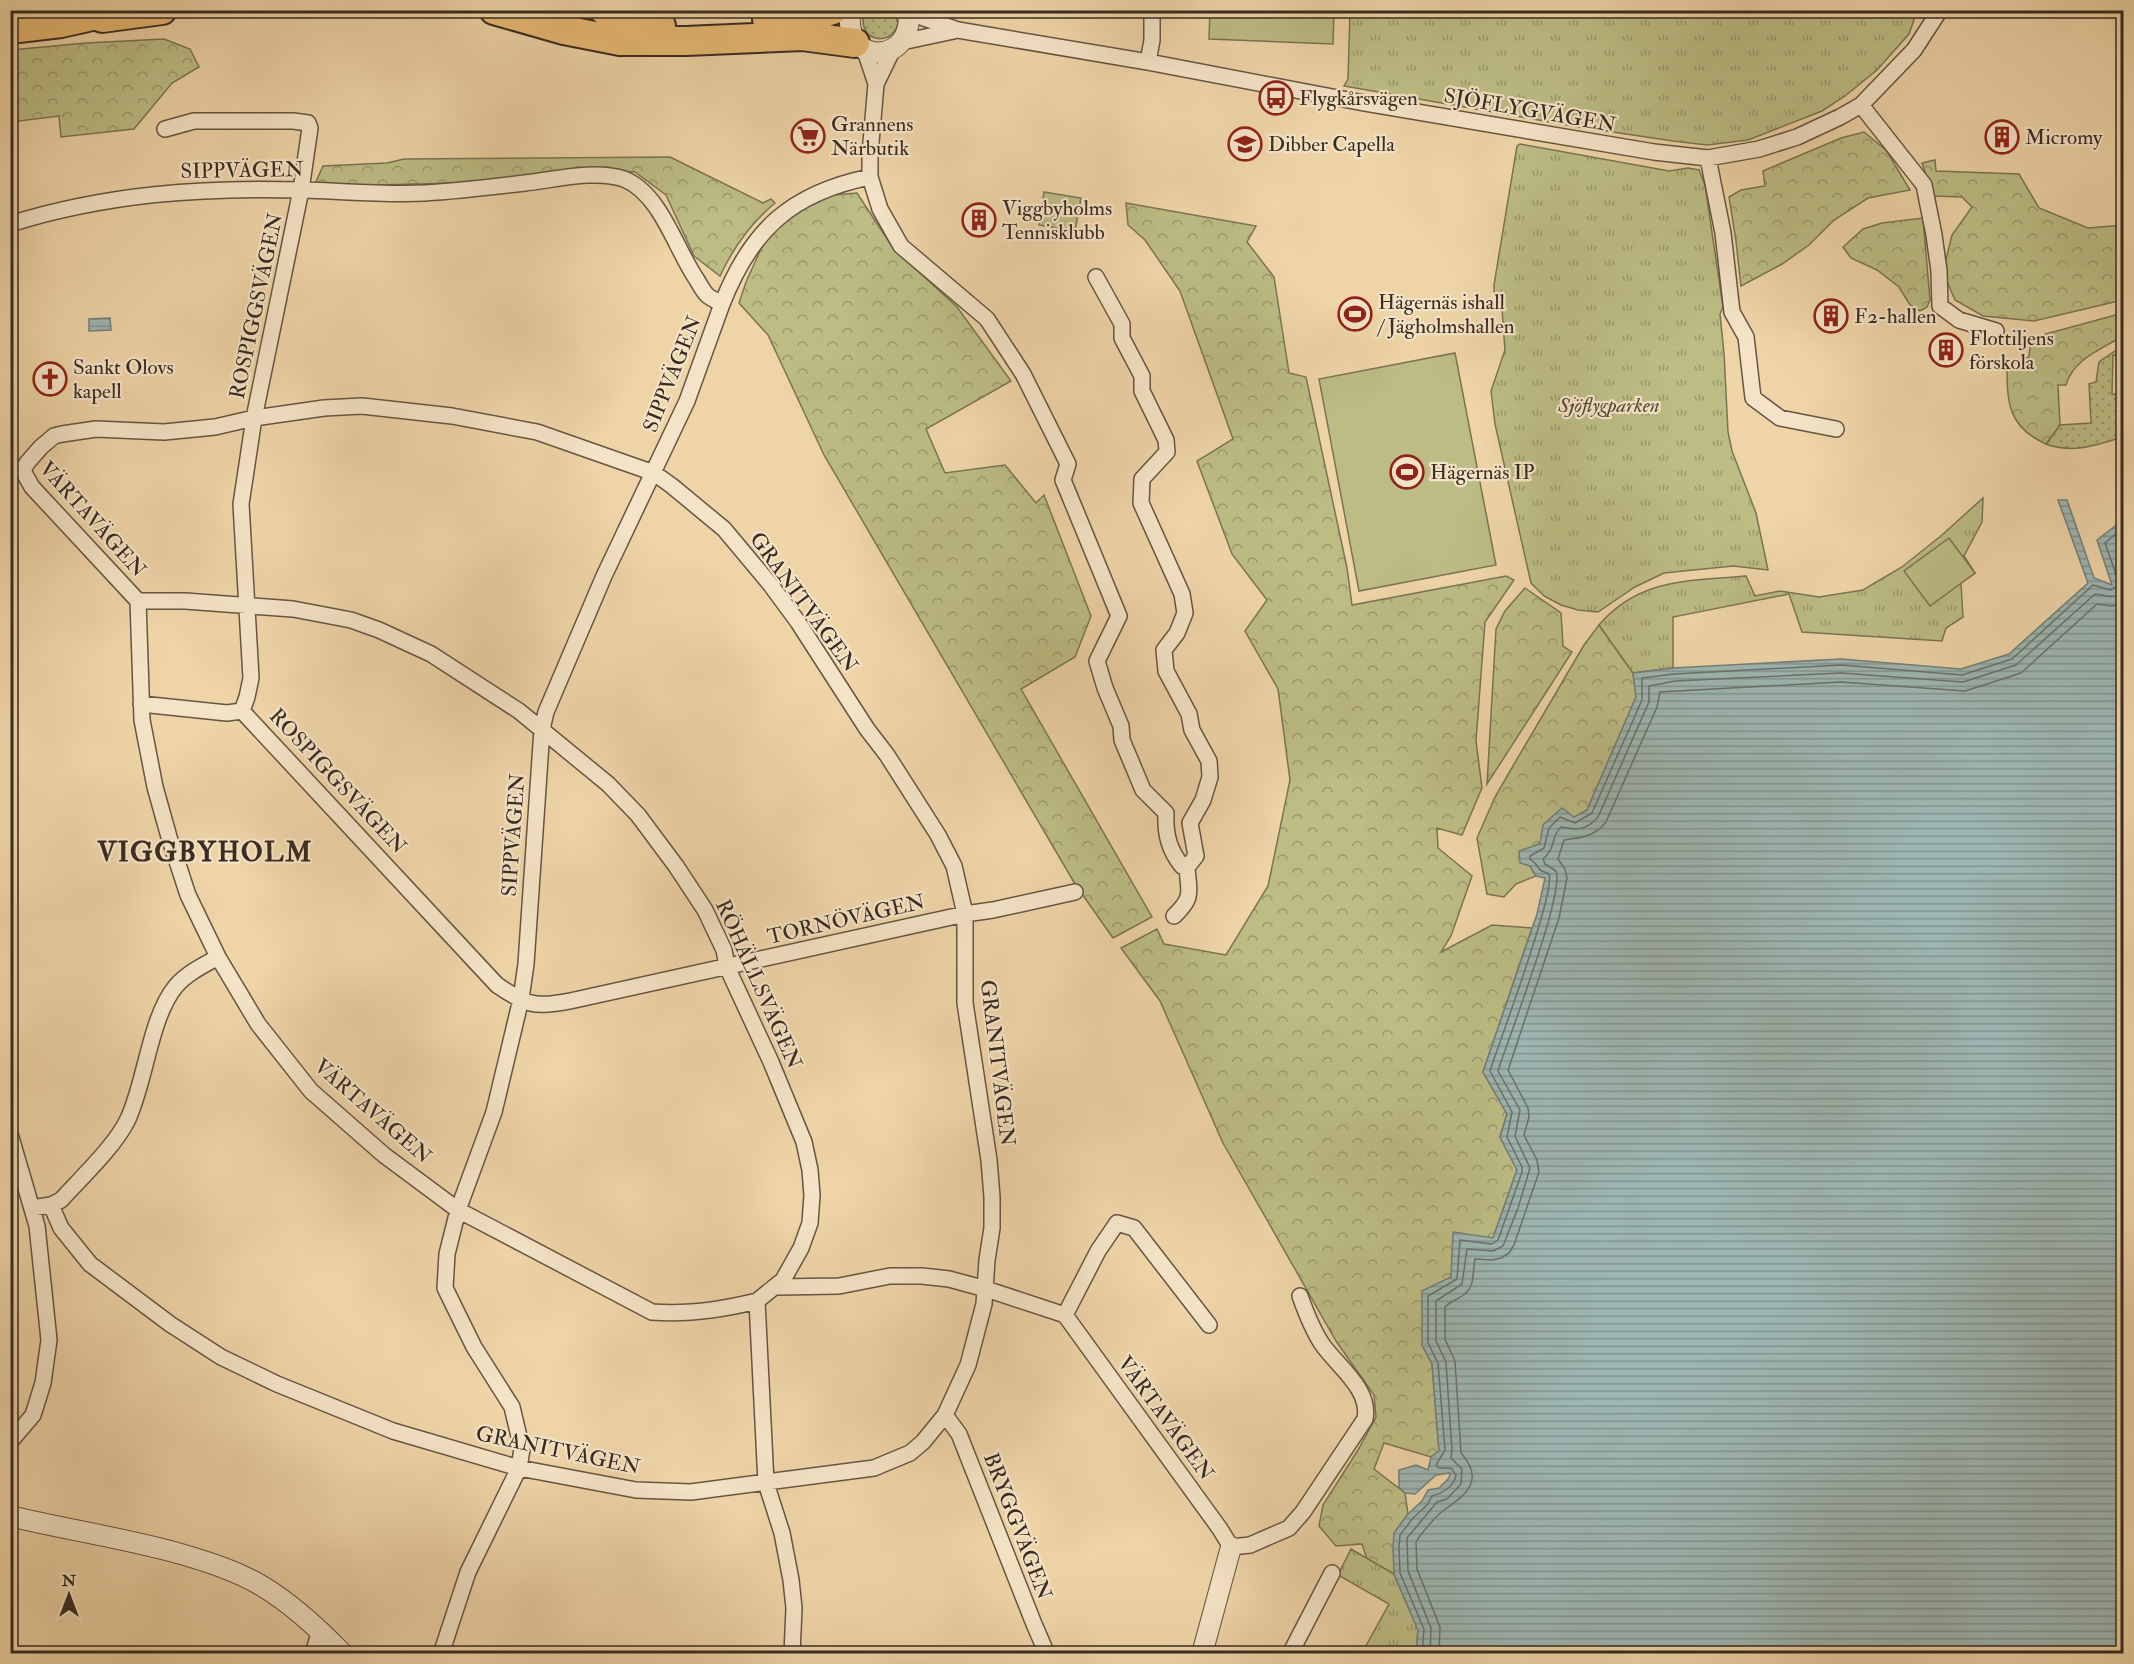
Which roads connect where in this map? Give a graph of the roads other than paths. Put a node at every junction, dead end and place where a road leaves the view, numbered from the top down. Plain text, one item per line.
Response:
1 (119, 10) edge
2 (162, 10) edge
3 (494, 10) edge
4 (604, 10) edge
5 (833, 10) edge
6 (851, 10) edge
7 (909, 10) edge
8 (1152, 10) edge
9 (1940, 10) edge
10 (61, 23) junction
11 (10, 29) edge
12 (958, 30) junction
13 (898, 46) junction
14 (860, 47) junction
15 (1148, 62) junction
16 (876, 84) junction
17 (1861, 105) junction
18 (165, 129) dead end
19 (1708, 158) junction
20 (870, 177) junction
21 (301, 190) junction
22 (10, 224) edge
23 (1096, 277) dead end
24 (722, 304) junction
25 (1996, 331) dead end
26 (254, 418) junction
27 (1836, 429) dead end
28 (17, 470) edge
29 (654, 473) junction
30 (138, 601) junction
31 (247, 605) junction
32 (141, 704) junction
33 (242, 711) junction
34 (542, 729) junction
35 (1187, 866) junction
36 (1075, 892) dead end
37 (964, 914) junction
38 (1174, 916) dead end
39 (218, 957) junction
40 (728, 967) junction
41 (521, 999) junction
42 (10, 1134) edge
43 (51, 1205) junction
44 (32, 1208) junction
45 (459, 1210) junction
46 (777, 1287) junction
47 (986, 1289) junction
48 (1300, 1296) dead end
49 (757, 1301) junction
50 (1065, 1314) junction
51 (1209, 1325) dead end
52 (945, 1415) junction
53 (10, 1442) edge
54 (519, 1468) junction
55 (766, 1483) junction
56 (10, 1516) edge
57 (1231, 1547) junction
58 (1332, 1573) dead end
59 (320, 1630) junction
60 (313, 1653) edge
61 (343, 1653) edge
62 (441, 1653) edge
63 (792, 1653) edge
64 (1047, 1653) edge
65 (1202, 1653) edge
66 (1290, 1653) edge

1 - 10 highway
2 - 10 highway
3 - 14 highway
4 - 5 highway
6 - 14 street
7 - 12 street, SJÖFLYGVÄGEN
7 - 13 street
8 - 15 street
9 - 17 street, SJÖFLYGVÄGEN
10 - 11 highway
12 - 13 street, SJÖFLYGVÄGEN
12 - 15 street, SJÖFLYGVÄGEN
13 - 14 street
13 - 16 street
14 - 16 street
15 - 19 street, SJÖFLYGVÄGEN
16 - 20 street
17 - 19 street, SJÖFLYGVÄGEN
17 - 25 street
18 - 21 street, ROSPIGGSVÄGEN
19 - 27 street
20 - 24 street
20 - 35 street
21 - 22 street, SIPPVÄGEN
21 - 24 street, SIPPVÄGEN
21 - 26 street, ROSPIGGSVÄGEN
23 - 35 street
24 - 29 street, SIPPVÄGEN
26 - 28 street, GRANITVÄGEN
26 - 29 street, GRANITVÄGEN
26 - 31 street, ROSPIGGSVÄGEN
28 - 30 street, VÄRTAVÄGEN
29 - 34 street, SIPPVÄGEN
29 - 37 street, GRANITVÄGEN
30 - 31 street, RÖHÄLLSVÄGEN
30 - 32 street, VÄRTAVÄGEN
31 - 33 street, ROSPIGGSVÄGEN
31 - 34 street, RÖHÄLLSVÄGEN
32 - 33 street
32 - 39 street, VÄRTAVÄGEN
33 - 41 street, ROSPIGGSVÄGEN
34 - 40 street, RÖHÄLLSVÄGEN
34 - 41 street, SIPPVÄGEN
35 - 38 street
36 - 37 street, TORNÖVÄGEN
37 - 40 street, TORNÖVÄGEN
37 - 47 street, GRANITVÄGEN
39 - 43 street
39 - 45 street, VÄRTAVÄGEN
40 - 41 street, TORNÖVÄGEN
40 - 46 street, RÖHÄLLSVÄGEN
41 - 45 street, SIPPVÄGEN
42 - 44 street
43 - 44 street
43 - 54 street, GRANITVÄGEN
44 - 53 street
45 - 49 street, VÄRTAVÄGEN
45 - 54 street, SIPPVÄGEN
46 - 47 street
46 - 49 street, RÖHÄLLSVÄGEN
47 - 50 street
47 - 52 street, GRANITVÄGEN
48 - 57 street
49 - 55 street
50 - 51 street
50 - 57 street, VÄRTAVÄGEN
52 - 55 street, GRANITVÄGEN
52 - 64 street, BRYGGVÄGEN
54 - 55 street, GRANITVÄGEN
54 - 62 street
55 - 63 street
56 - 59 street
57 - 65 street
58 - 66 street
59 - 60 street
59 - 61 street

